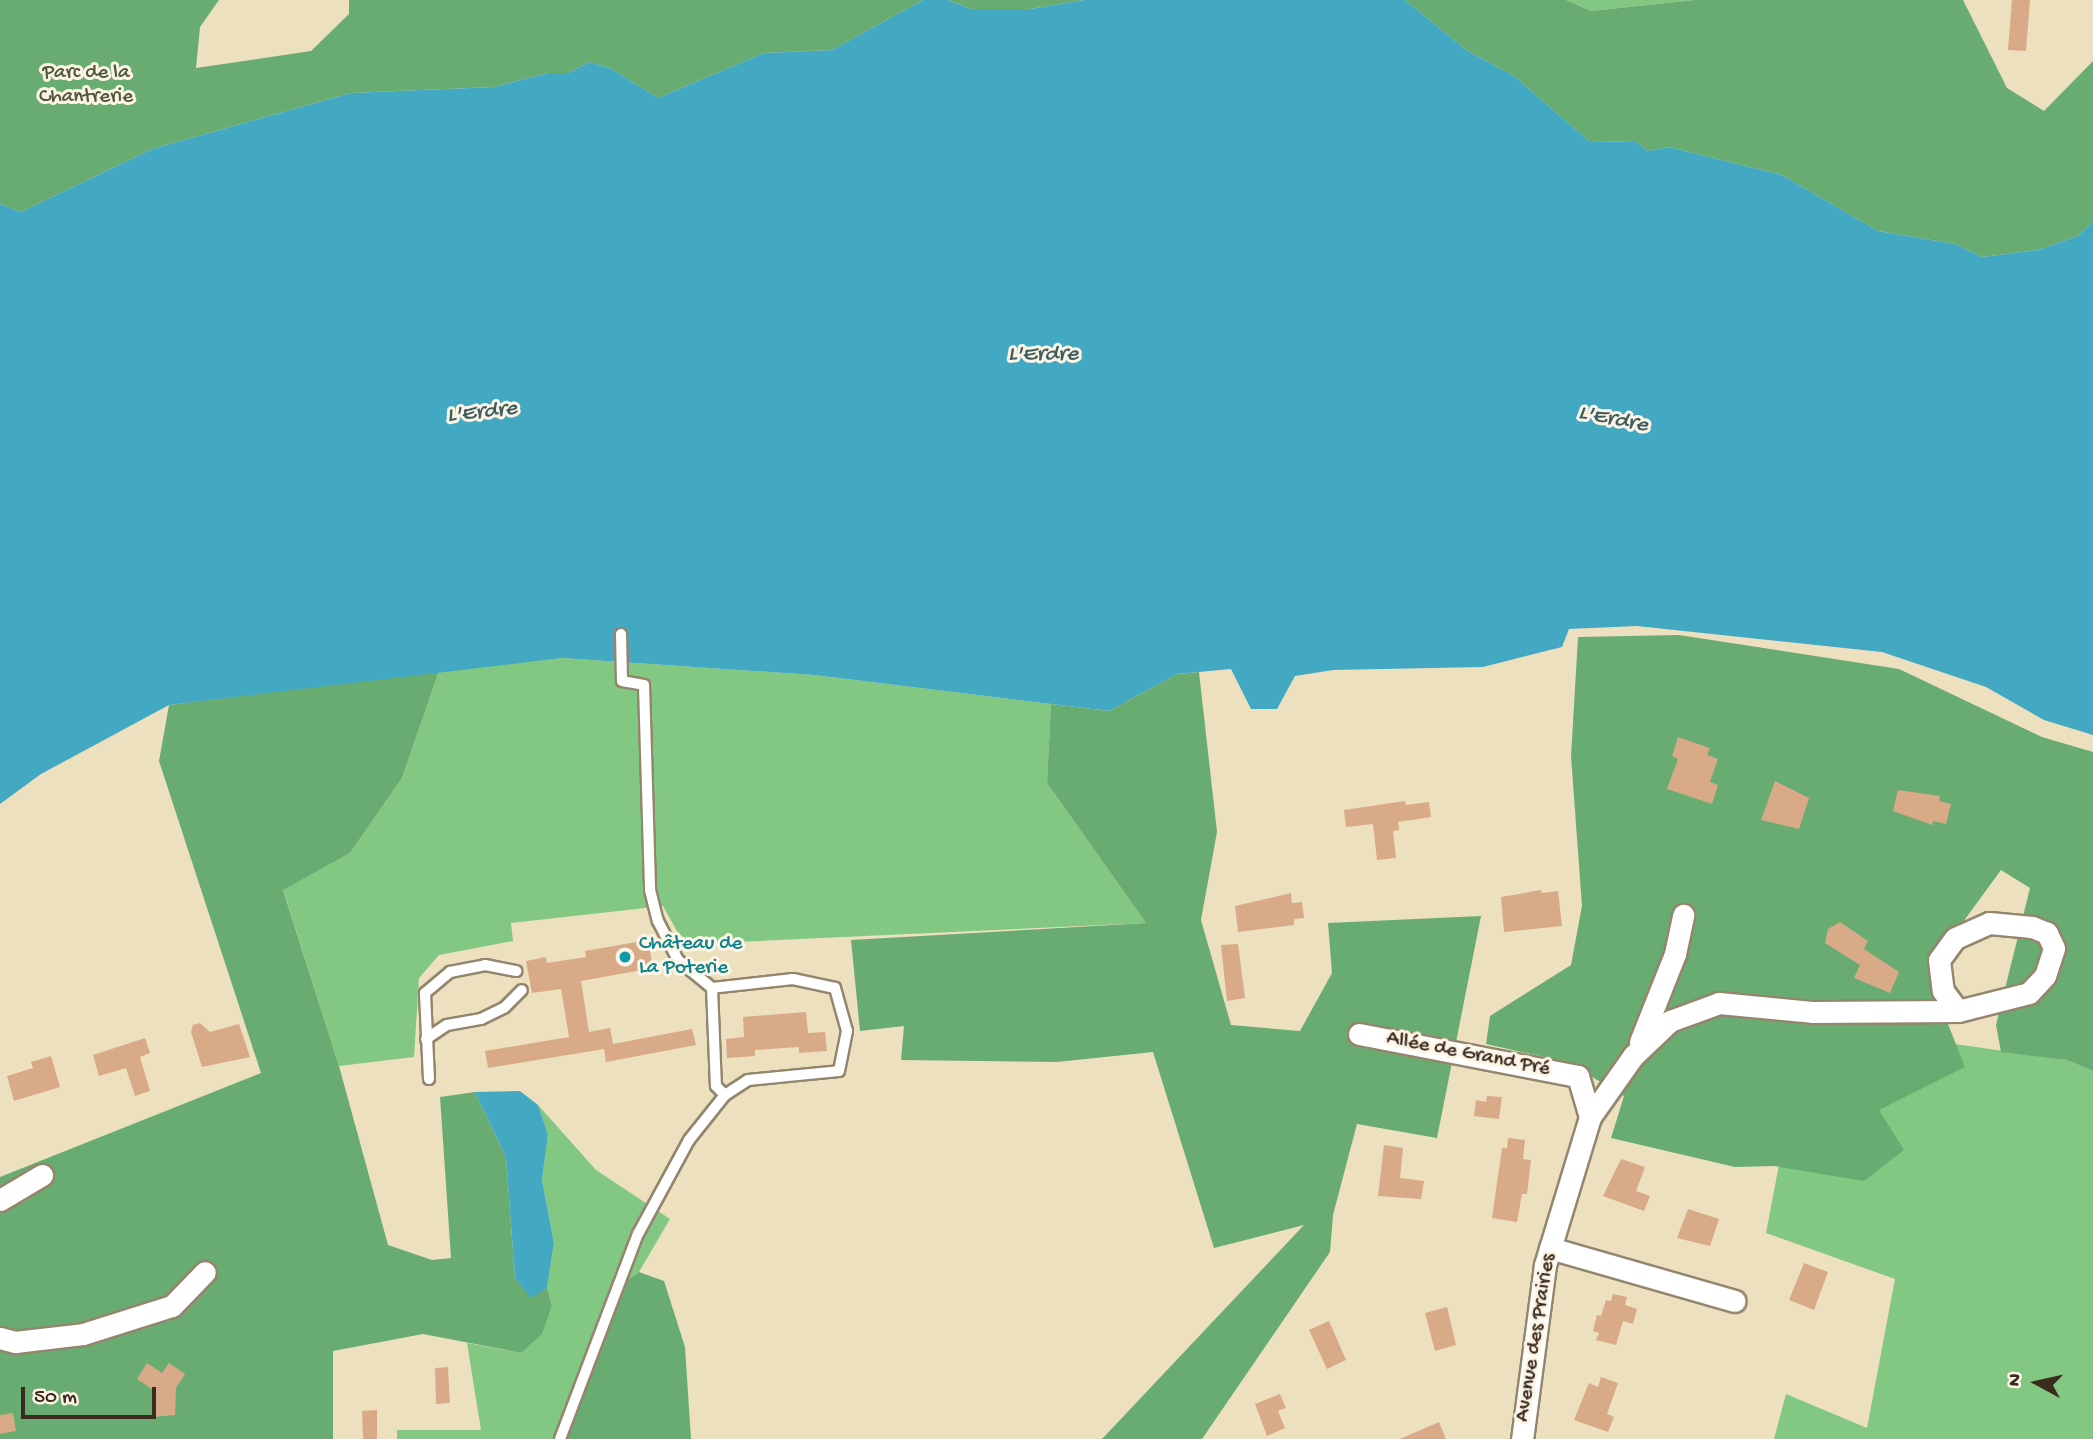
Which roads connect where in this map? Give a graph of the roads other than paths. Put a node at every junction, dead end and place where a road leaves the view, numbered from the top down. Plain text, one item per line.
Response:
1 (621, 634) dead end
2 (1683, 915) dead end
3 (516, 971) dead end
4 (712, 988) junction
5 (522, 990) dead end
6 (1958, 1011) junction
7 (1359, 1034) dead end
8 (426, 1039) junction
9 (1633, 1056) junction
10 (429, 1079) dead end
11 (725, 1095) junction
12 (1590, 1117) junction
13 (42, 1175) dead end
14 (0, 1200) edge
15 (1550, 1248) junction
16 (205, 1272) dead end
17 (1735, 1301) dead end
18 (0, 1338) edge
19 (560, 1439) edge
20 (1522, 1439) edge

1 - 4 lane
2 - 9 street
3 - 8 lane
4 - 11 lane
4 - 11 lane
5 - 8 lane
6 - 6 street
6 - 9 street
7 - 12 street, Allée de Grand Pré
8 - 10 lane
9 - 12 street
11 - 19 lane
12 - 15 street, Avenue des Prairies
13 - 14 street
15 - 17 street
15 - 20 street, Avenue des Prairies
16 - 18 street

